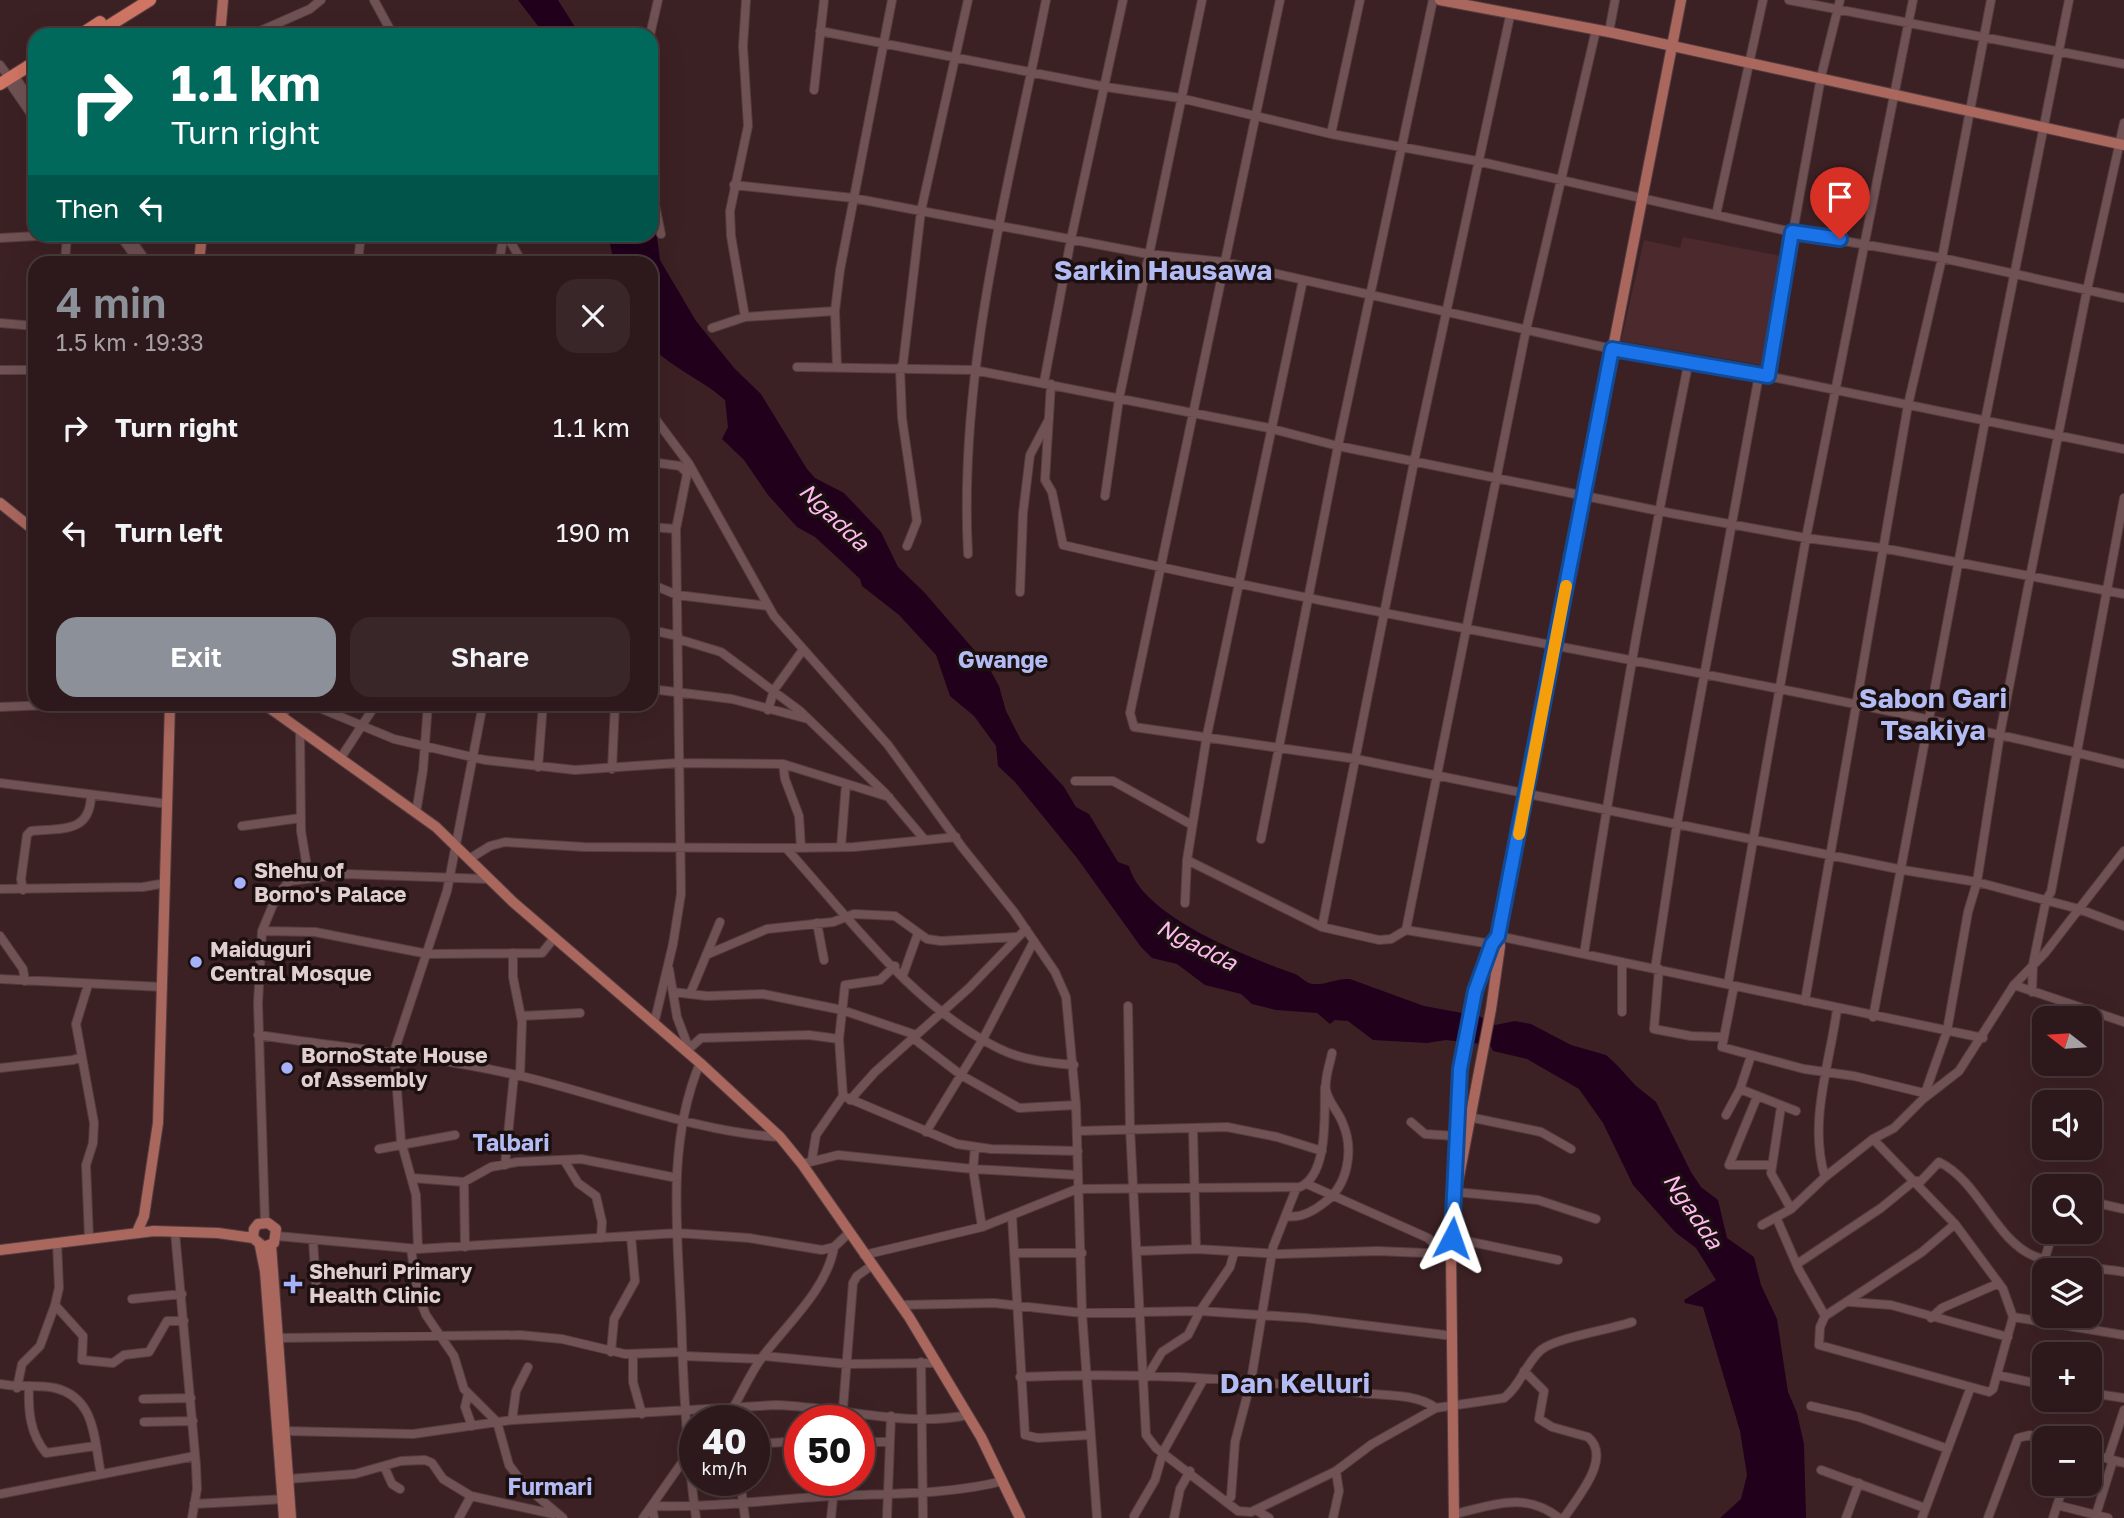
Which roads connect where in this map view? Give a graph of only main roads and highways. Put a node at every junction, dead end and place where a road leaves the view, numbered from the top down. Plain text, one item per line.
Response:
1 (150, 0) edge
2 (223, 0) edge
3 (1440, 0) edge
4 (1681, 0) edge
5 (134, 2) edge
6 (91, 28) edge
7 (103, 28) edge
8 (221, 28) edge
9 (1672, 46) junction
10 (28, 68) edge
11 (28, 74) edge
12 (9, 84) edge
13 (2122, 145) edge
14 (1, 508) edge
15 (28, 526) edge
16 (170, 711) edge
17 (274, 711) edge
18 (1495, 940) junction
19 (1456, 1192) junction
20 (145, 1216) junction
21 (154, 1231) junction
22 (137, 1232) junction
23 (263, 1239) junction
24 (0, 1250) edge
25 (286, 1499) junction
26 (1455, 1516) edge
27 (284, 1518) edge
28 (292, 1518) edge
29 (1020, 1518) edge

1 - 5 highway
2 - 8 main road
3 - 9 main road
4 - 9 main road
5 - 6 highway
5 - 7 highway
9 - 13 main road
9 - 18 main road
10 - 12 highway
11 - 12 highway
14 - 15 main road
16 - 20 main road
17 - 29 main road
18 - 19 main road
18 - 19 main road
19 - 26 main road
20 - 21 main road
20 - 22 main road
21 - 22 main road
21 - 23 main road
22 - 24 main road
23 - 23 main road
23 - 25 main road
23 - 25 main road
25 - 27 main road
25 - 28 main road

